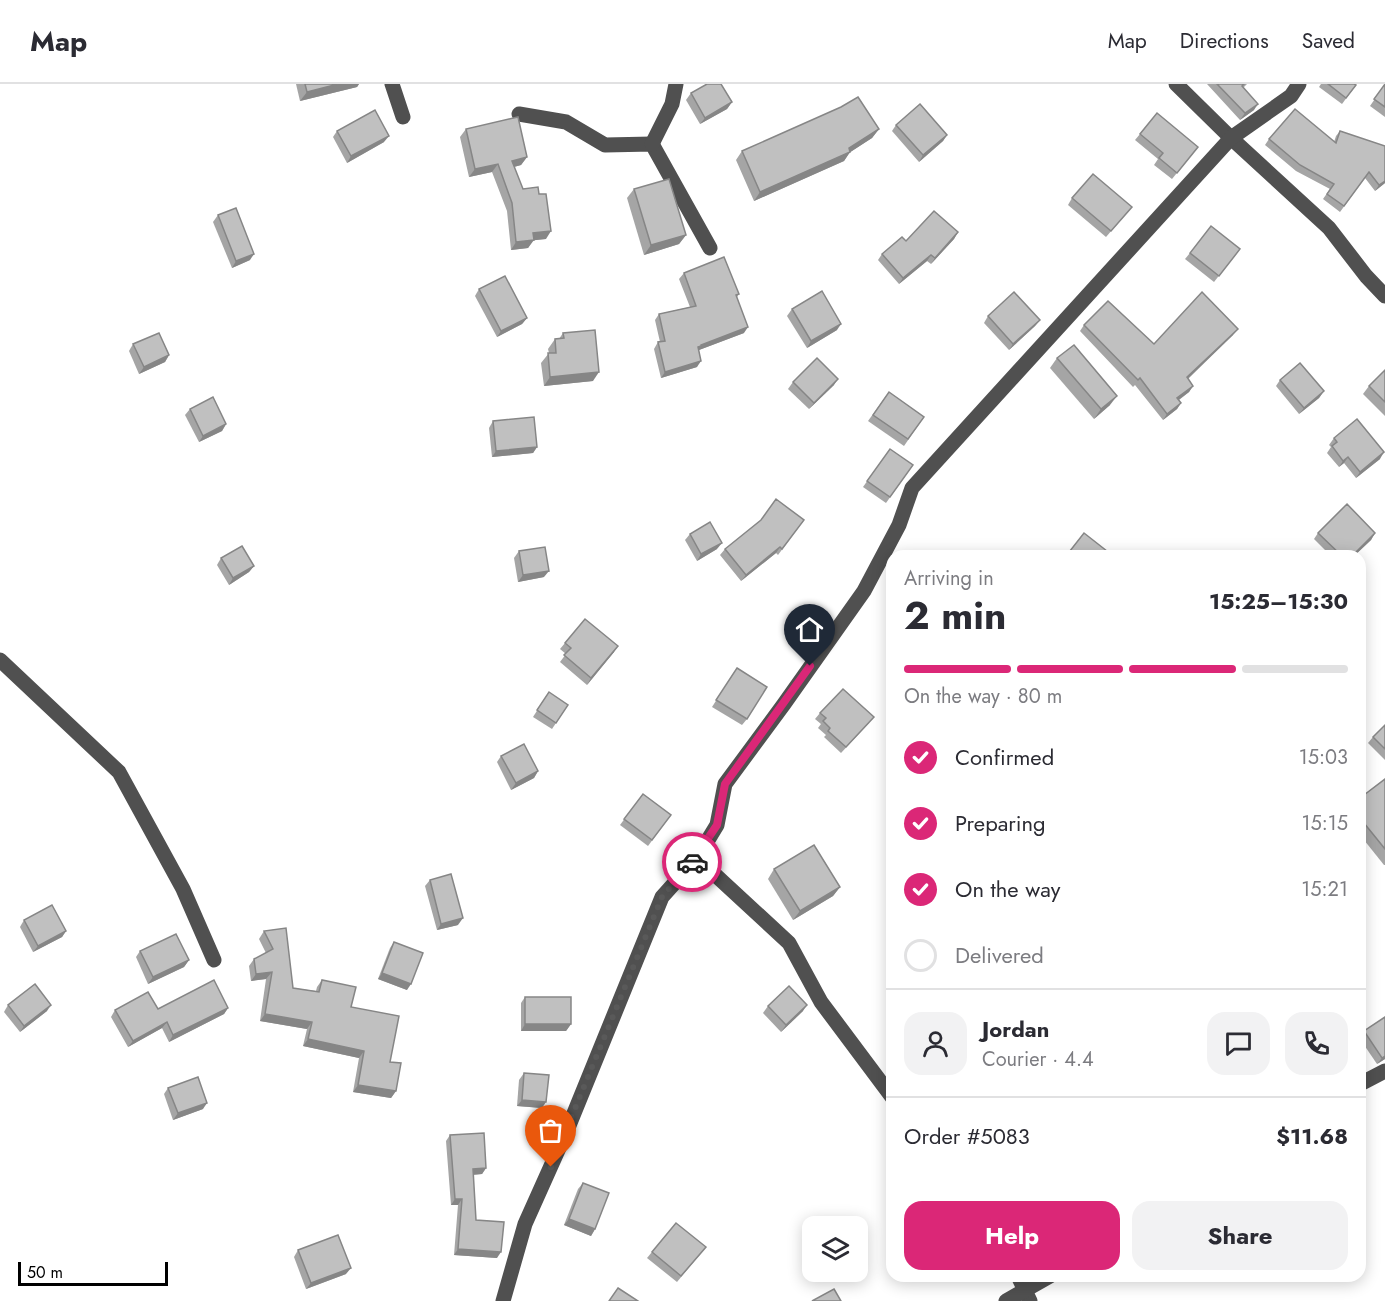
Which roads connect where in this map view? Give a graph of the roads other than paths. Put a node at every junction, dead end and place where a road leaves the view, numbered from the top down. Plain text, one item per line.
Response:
1 (392, 84) edge
2 (676, 84) edge
3 (1176, 84) edge
4 (1299, 84) edge
5 (519, 114) dead end
6 (403, 117) dead end
7 (1231, 138) junction
8 (652, 144) junction
9 (710, 248) dead end
10 (1385, 296) edge
11 (0, 660) edge
12 (697, 858) junction
13 (214, 960) dead end
14 (1385, 1071) edge
15 (1366, 1081) edge
16 (886, 1089) edge
17 (1038, 1282) edge
18 (1024, 1289) edge
19 (504, 1301) edge
20 (1006, 1301) edge

1 - 6 street
2 - 8 street
3 - 7 street
4 - 7 street
5 - 8 street
7 - 10 street
7 - 12 street
8 - 9 street
11 - 13 street
12 - 16 street
12 - 19 street
14 - 15 street
17 - 18 street
18 - 20 street

